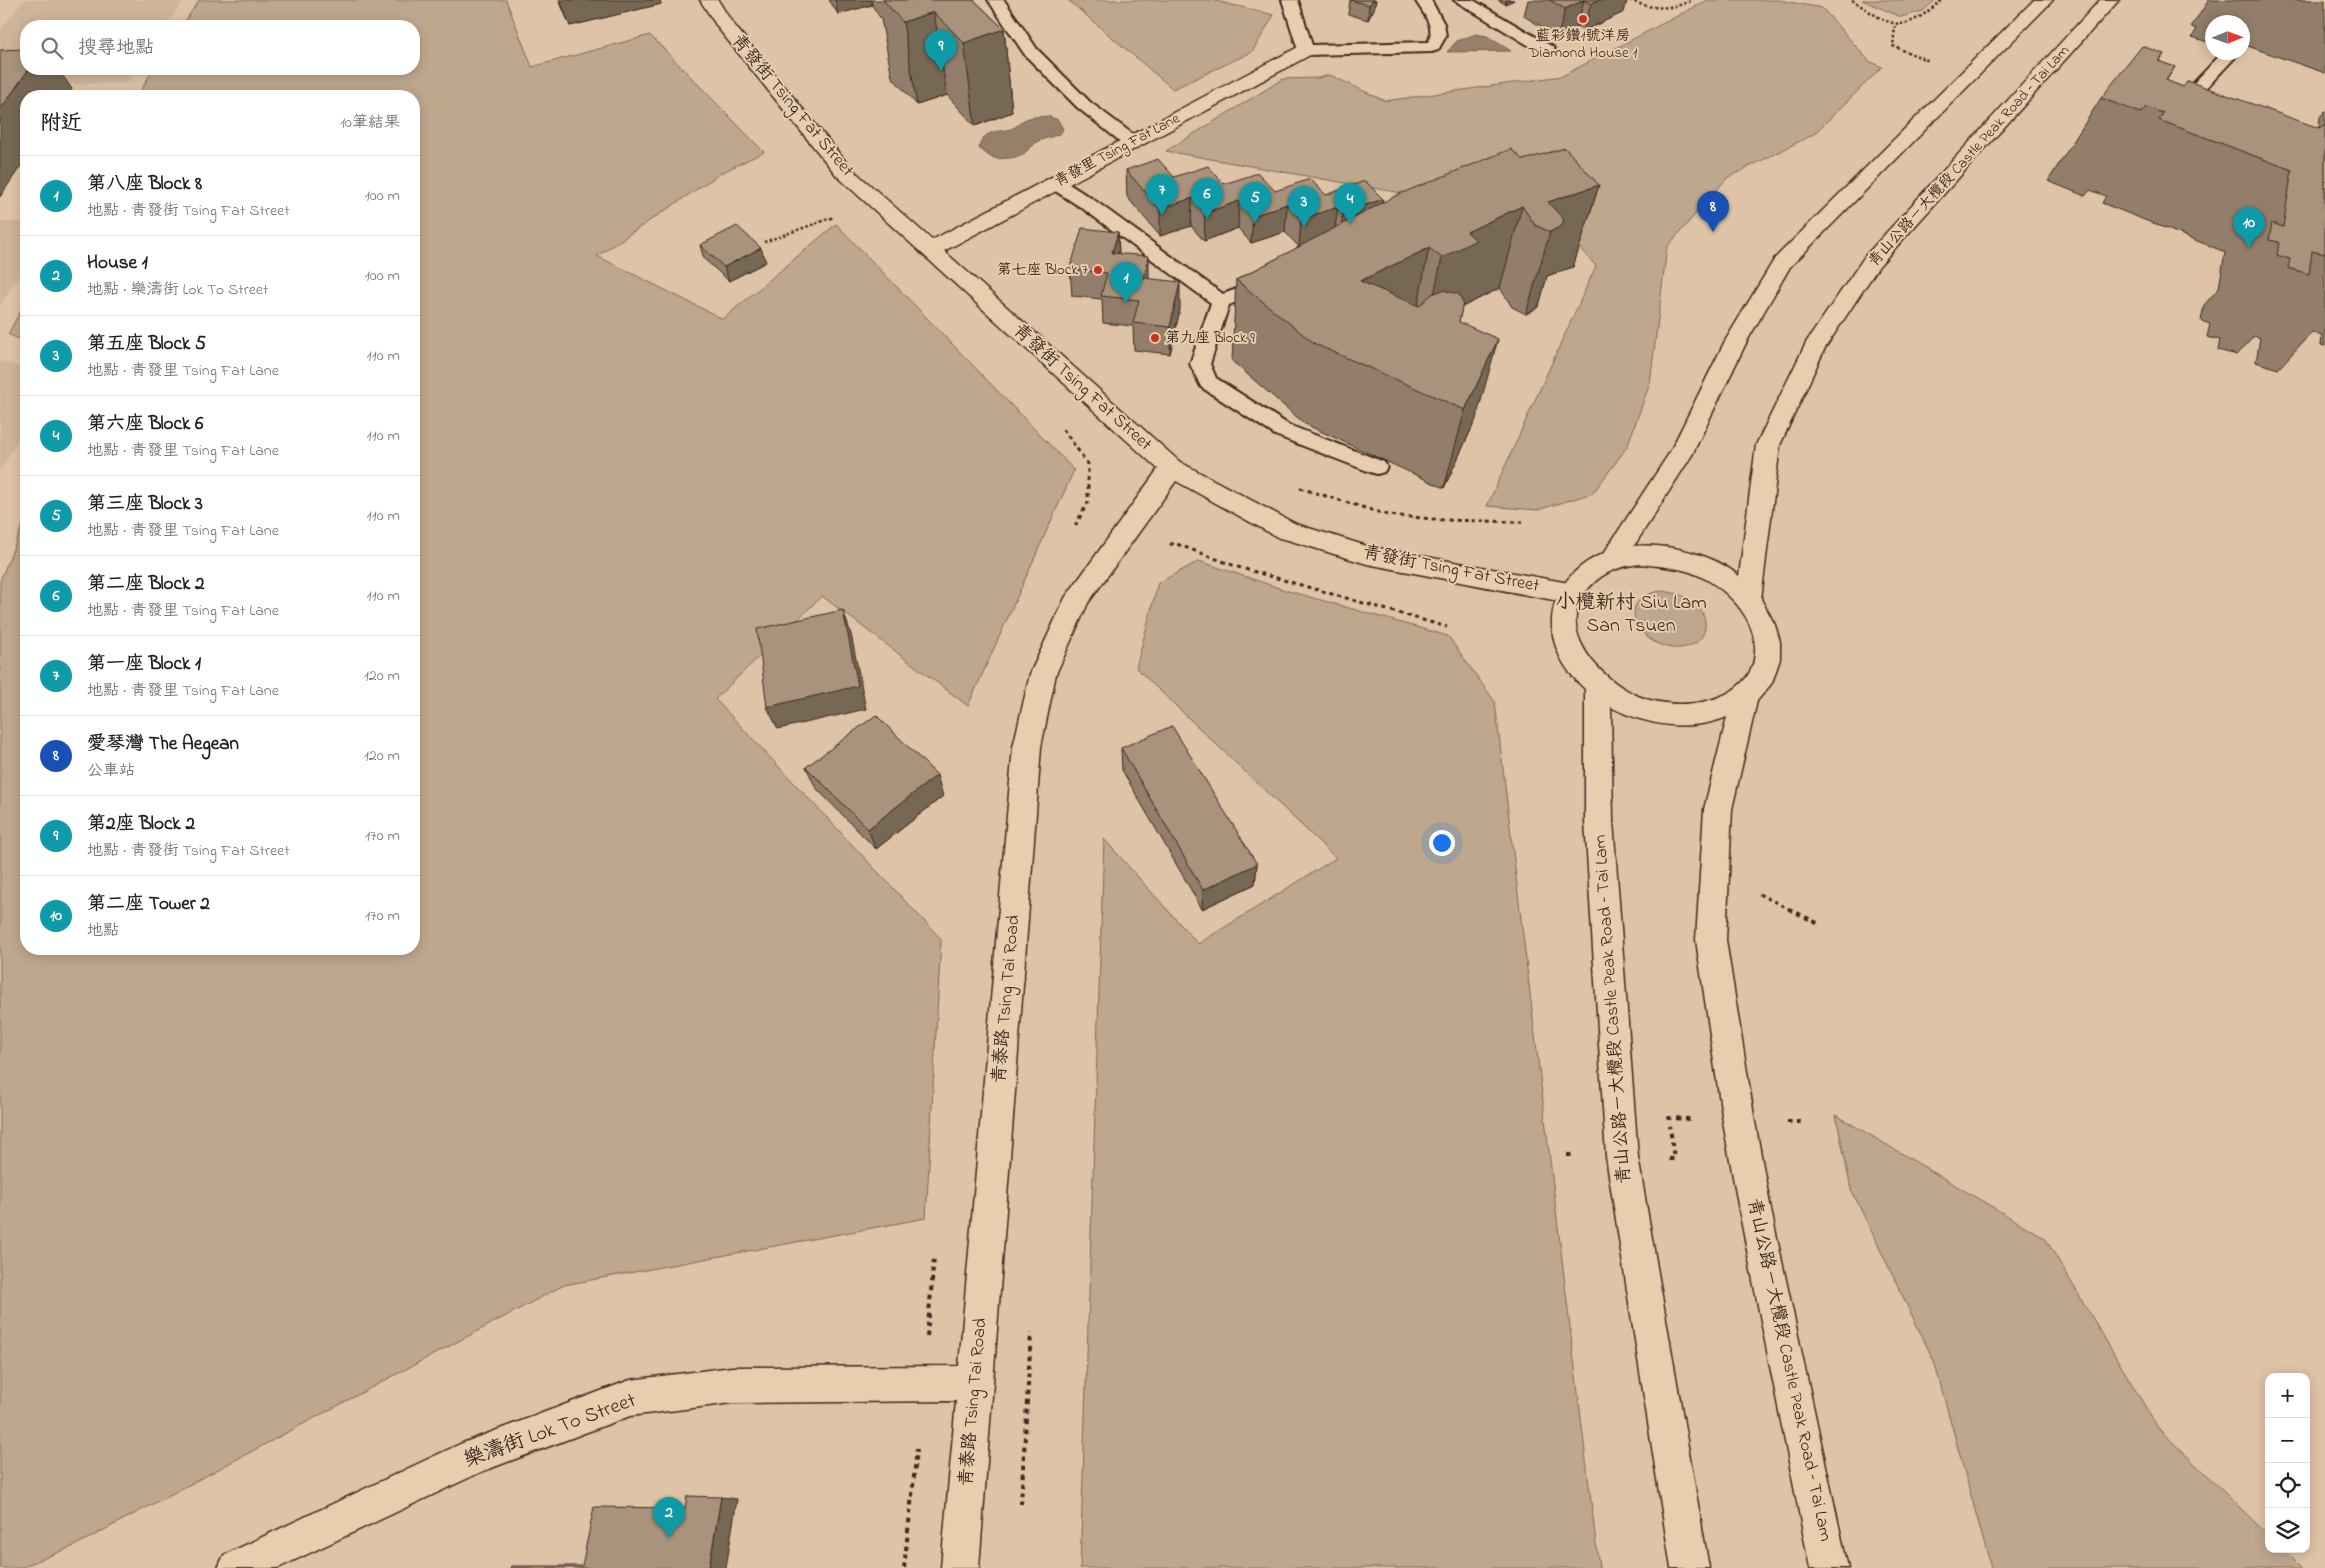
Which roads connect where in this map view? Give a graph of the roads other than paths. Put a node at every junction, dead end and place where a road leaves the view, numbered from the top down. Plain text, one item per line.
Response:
1 (709, 0) edge
2 (996, 0) edge
3 (1290, 0) edge
4 (1423, 0) edge
5 (1462, 0) edge
6 (2044, 0) edge
7 (2110, 0) edge
8 (1306, 50) junction
9 (1547, 50) dead end
10 (2224, 60) edge
11 (2164, 124) edge
12 (1132, 142) junction
13 (1055, 183) junction
14 (929, 250) junction
15 (1285, 278) edge
16 (1221, 301) junction
17 (1377, 467) dead end
18 (1172, 468) junction
19 (1613, 559) junction
20 (1569, 593) junction
21 (1748, 600) junction
22 (1598, 685) junction
23 (1745, 697) junction
24 (976, 1383) junction
25 (237, 1568) edge
26 (960, 1568) edge
27 (1690, 1568) edge
28 (1830, 1568) edge

1 - 14 main road, 青發街 Tsing Fat Street
2 - 12 lane
3 - 8 lane
4 - 8 lane
5 - 9 lane
6 - 19 main road
7 - 21 main road, 青山公路－大欖段 Castle Peak Road – Tai Lam
8 - 12 main road, 青發里 Tsing Fat Lane
10 - 11 lane
12 - 13 main road, 青發里 Tsing Fat Lane
13 - 14 main road, 青發里 Tsing Fat Lane
13 - 16 lane
14 - 18 main road, 青發街 Tsing Fat Street
15 - 16 lane
16 - 17 lane
18 - 20 main road, 青發街 Tsing Fat Street
18 - 24 main road, 青泰路 Tsing Tai Road
19 - 20 main road
19 - 21 main road
20 - 22 main road
21 - 23 main road
22 - 23 main road
22 - 27 main road, 青山公路－大欖段 Castle Peak Road – Tai Lam
23 - 28 main road, 青山公路－大欖段 Castle Peak Road – Tai Lam
24 - 25 main road, 樂濤街 Lok To Street
24 - 26 main road, 青泰路 Tsing Tai Road

